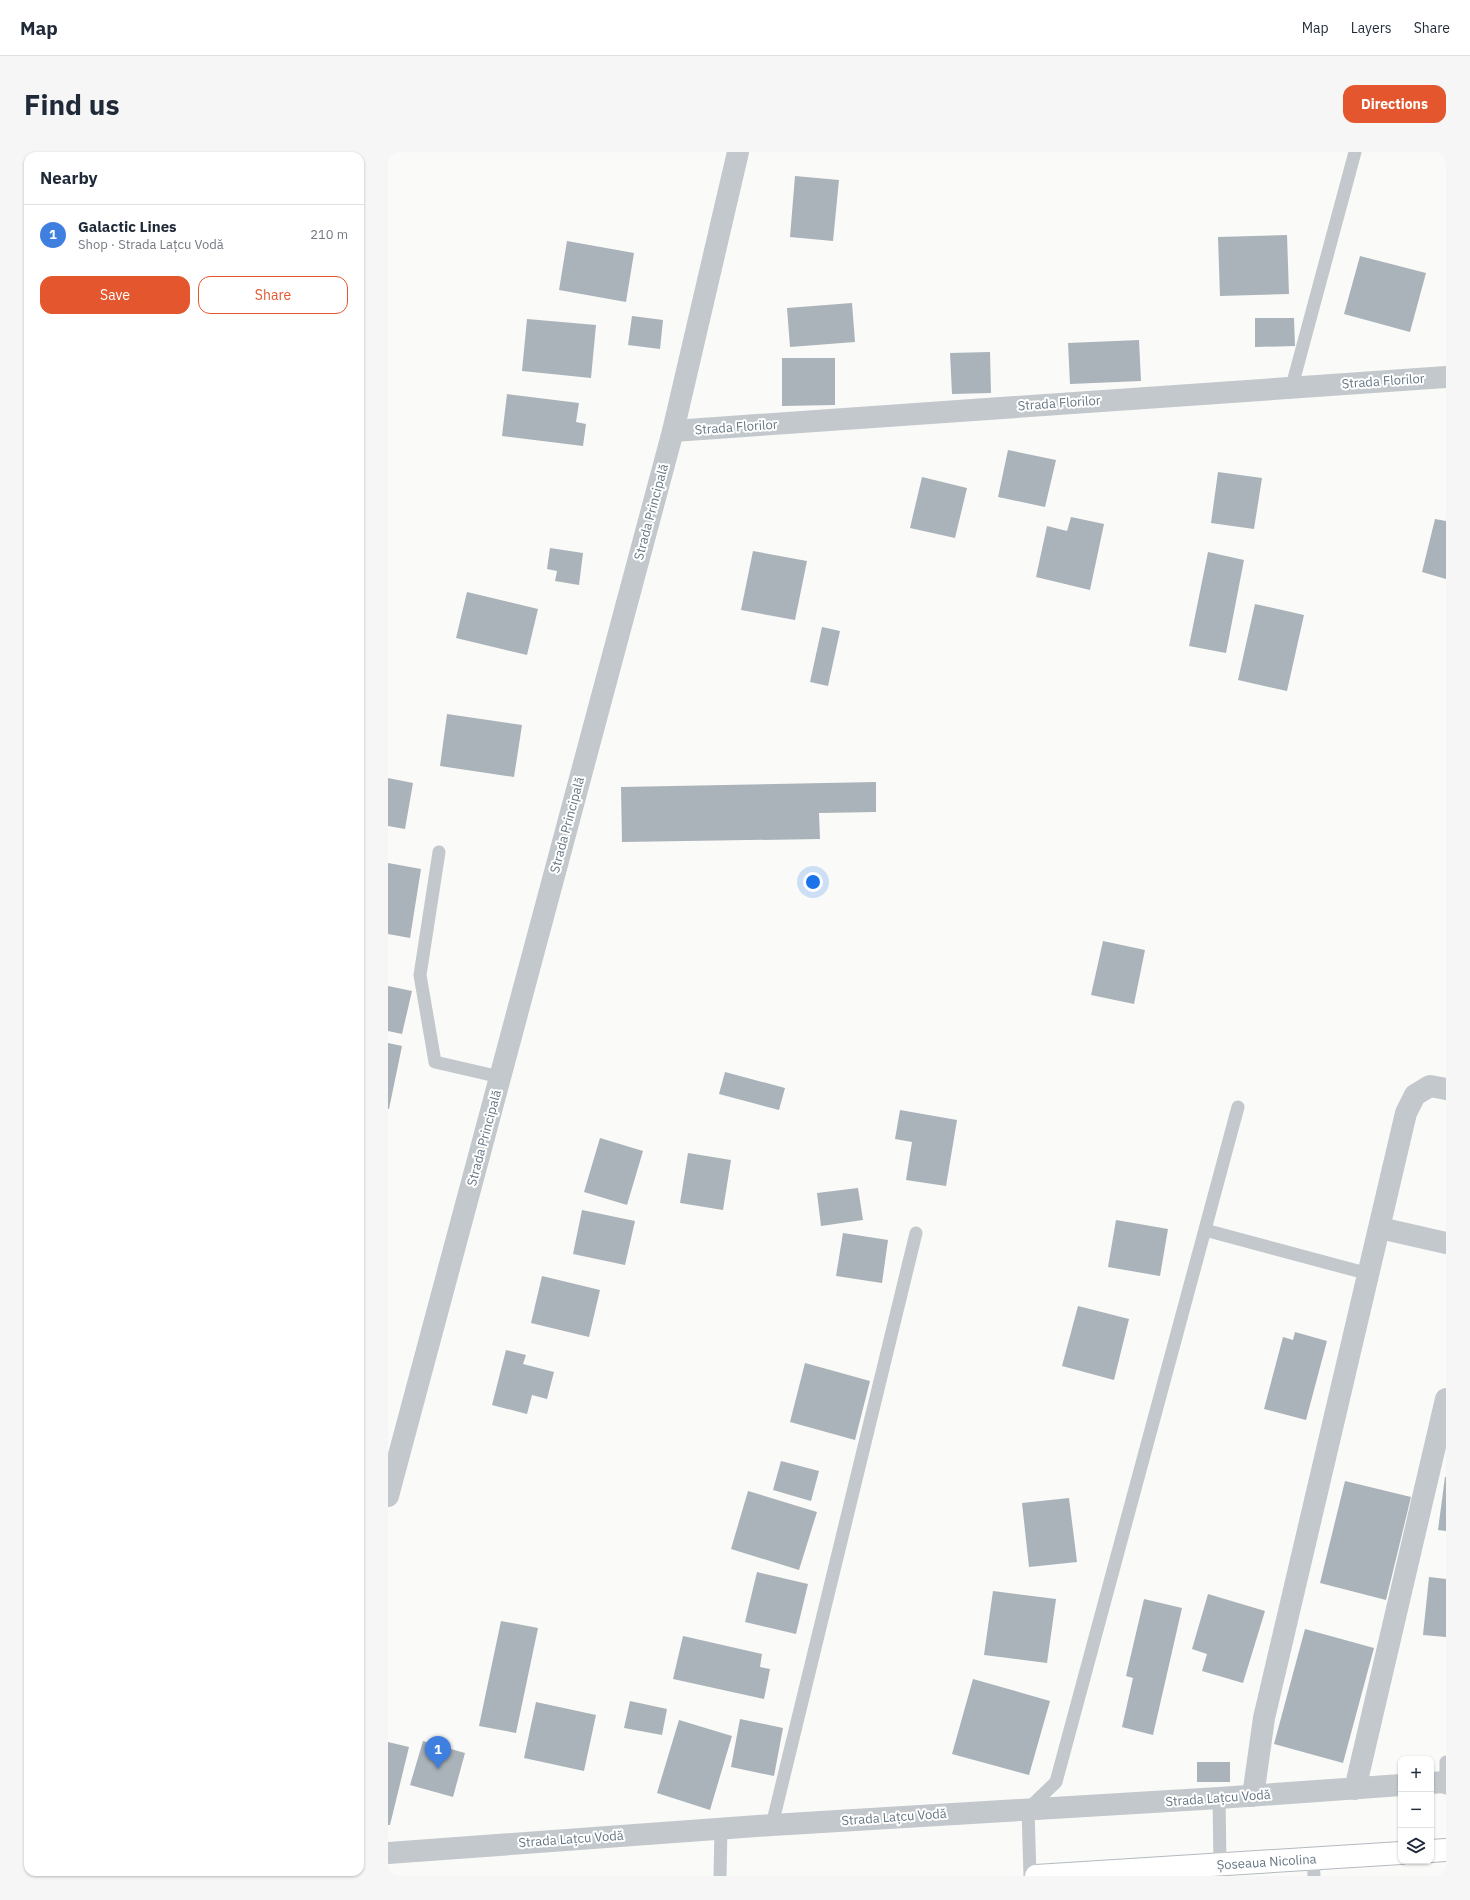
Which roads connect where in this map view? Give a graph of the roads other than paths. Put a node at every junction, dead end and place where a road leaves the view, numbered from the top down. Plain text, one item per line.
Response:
1 (738, 152) edge
2 (1355, 152) edge
3 (1446, 377) edge
4 (1292, 386) junction
5 (673, 431) junction
6 (439, 852) dead end
7 (500, 1077) junction
8 (1446, 1090) edge
9 (1238, 1107) dead end
10 (1380, 1228) junction
11 (1205, 1230) junction
12 (916, 1233) dead end
13 (1446, 1243) edge
14 (1369, 1274) junction
15 (1446, 1399) edge
16 (389, 1490) edge
17 (1398, 1785) edge
18 (1355, 1788) junction
19 (1253, 1796) junction
20 (1220, 1798) junction
21 (1028, 1809) junction
22 (772, 1825) junction
23 (721, 1828) junction
24 (1446, 1850) edge
25 (1434, 1851) edge
26 (388, 1853) edge
27 (1398, 1853) edge
28 (1220, 1864) junction
29 (1314, 1867) edge
30 (720, 1876) edge
31 (1030, 1876) edge
32 (1036, 1876) edge

1 - 5 street, Strada Principală
2 - 4 lane
3 - 4 street, Strada Florilor
4 - 5 street, Strada Florilor
5 - 7 street, Strada Principală
6 - 7 lane
7 - 16 street, Strada Principală
8 - 10 street
9 - 11 lane
10 - 13 street
10 - 14 street
11 - 14 lane
11 - 21 lane
12 - 22 lane
14 - 19 street
15 - 18 street
17 - 18 street, Strada Lațcu Vodă
18 - 19 street, Strada Lațcu Vodă
19 - 20 street, Strada Lațcu Vodă
20 - 21 street, Strada Lațcu Vodă
20 - 28 lane
21 - 22 street, Strada Lațcu Vodă
21 - 31 lane
22 - 23 street, Strada Lațcu Vodă
23 - 26 street, Strada Lațcu Vodă
23 - 30 lane
24 - 25 main road
27 - 29 main road, Șoseaua Nicolina
28 - 29 main road, Șoseaua Nicolina
28 - 32 main road, Șoseaua Nicolina

